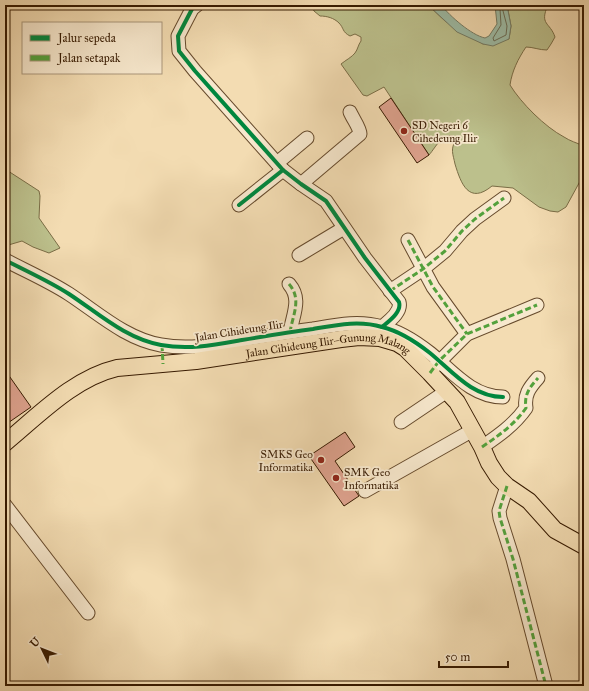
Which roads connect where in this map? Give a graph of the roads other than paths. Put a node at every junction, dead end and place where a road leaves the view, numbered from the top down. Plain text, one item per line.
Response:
1 (196, 5) edge
2 (350, 112) dead end
3 (307, 138) dead end
4 (280, 166) junction
5 (301, 184) junction
6 (504, 198) dead end
7 (239, 205) dead end
8 (344, 228) junction
9 (408, 240) dead end
10 (299, 255) dead end
11 (5, 260) edge
12 (423, 269) junction
13 (289, 284) dead end
14 (390, 291) junction
15 (537, 305) dead end
16 (382, 327) junction
17 (290, 332) junction
18 (467, 334) junction
19 (162, 345) junction
20 (163, 364) junction
21 (435, 366) junction
22 (538, 378) dead end
23 (447, 391) junction
24 (503, 397) dead end
25 (401, 422) dead end
26 (473, 430) junction
27 (5, 443) edge
28 (482, 447) junction
29 (505, 490) junction
30 (365, 491) dead end
31 (5, 505) edge
32 (583, 544) edge
33 (88, 613) dead end
34 (546, 686) edge

1 - 4 street
2 - 5 street
3 - 4 street
4 - 5 street
4 - 7 street
5 - 8 street
6 - 12 street
8 - 10 street
8 - 14 street
9 - 12 street
11 - 19 street, Jalan Cihideung Ilir
12 - 14 street
12 - 18 street
13 - 17 street
14 - 16 street
15 - 18 street
16 - 17 street, Jalan Cihideung Ilir
16 - 21 street, Jalan Cihideung Ilir
17 - 19 street, Jalan Cihideung Ilir
18 - 21 street
19 - 20 street
20 - 21 main road, Jalan Cihideung Ilir–Gunung Malang
20 - 27 main road, Jalan Cihideung Ilir–Gunung Malang
21 - 23 main road, Jalan Cihideung Ilir–Gunung Malang
21 - 24 street, Jalan Cihideung Ilir
22 - 28 street
23 - 25 street
23 - 26 main road, Jalan Cihideung Ilir–Gunung Malang
26 - 28 main road, Jalan Cihideung Ilir–Gunung Malang
26 - 30 street
28 - 29 main road, Jalan Cihideung Ilir–Gunung Malang
29 - 32 main road, Jalan Cihideung Ilir–Gunung Malang
29 - 34 street
31 - 33 street

